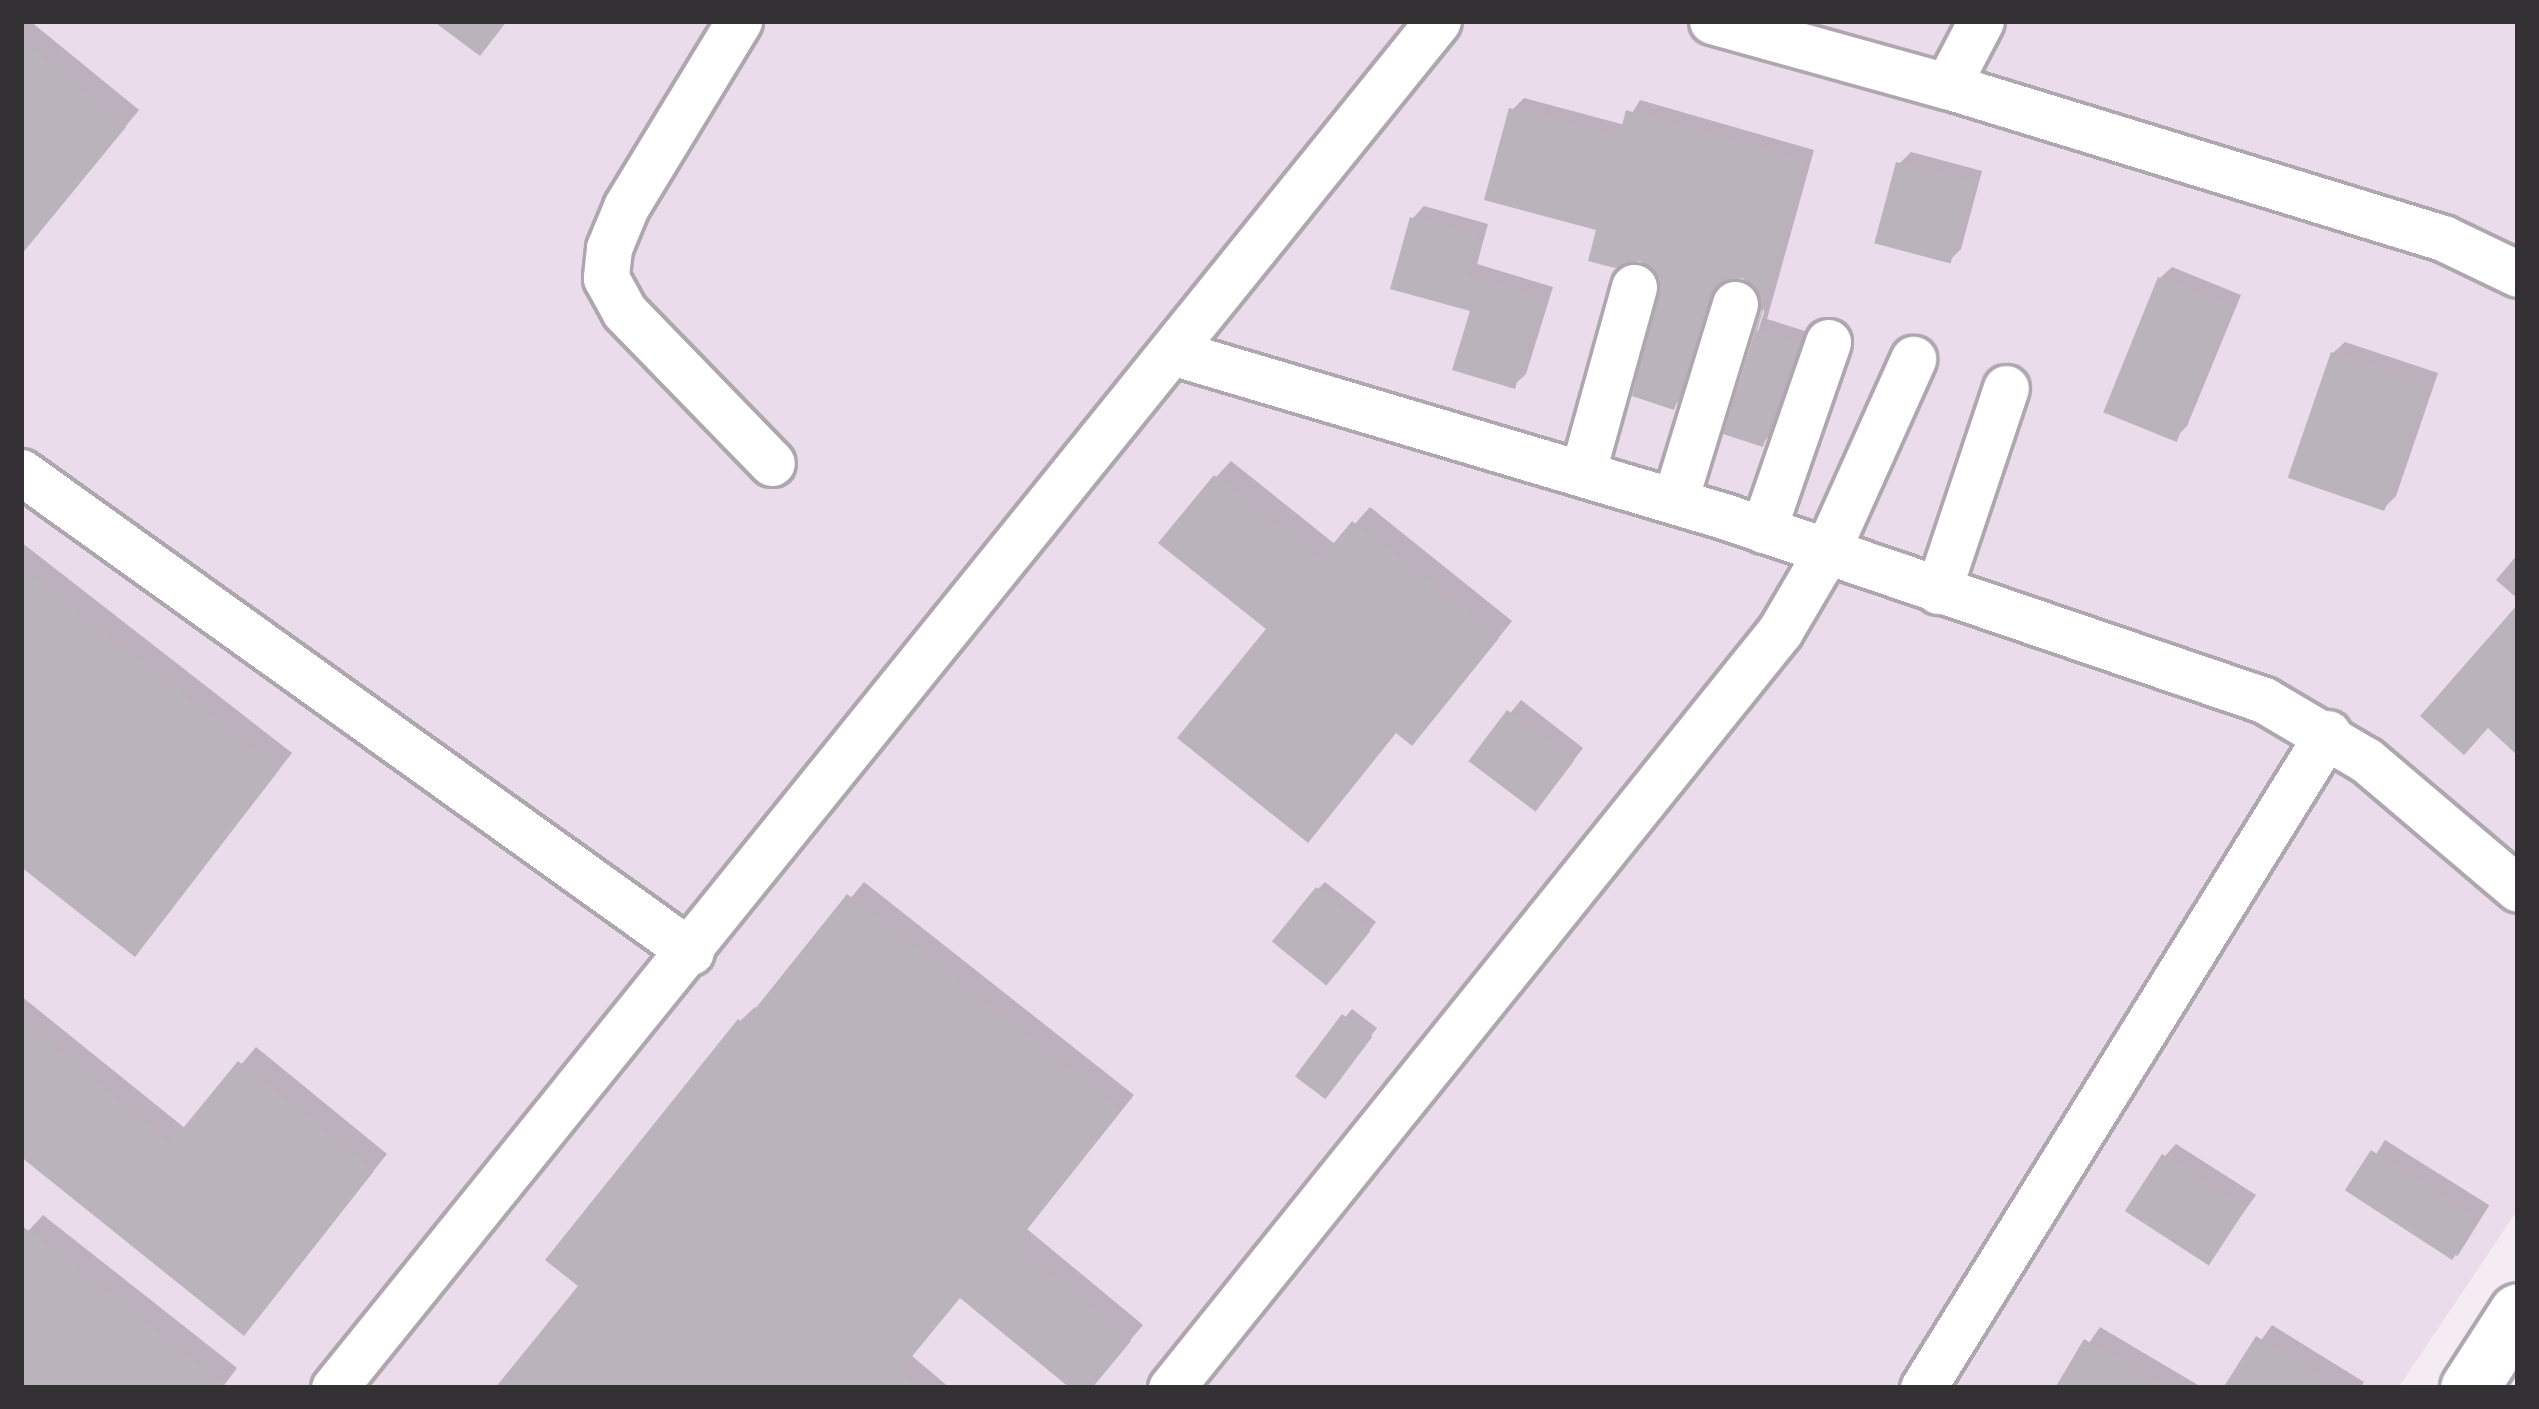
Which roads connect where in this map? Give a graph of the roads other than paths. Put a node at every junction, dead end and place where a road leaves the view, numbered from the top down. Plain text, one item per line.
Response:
1 (739, 21) edge
2 (1438, 21) edge
3 (1712, 21) edge
4 (1981, 21) edge
5 (1947, 86) junction
6 (2518, 274) edge
7 (1634, 287) dead end
8 (1735, 304) dead end
9 (1828, 342) dead end
10 (1175, 353) junction
11 (1913, 359) dead end
12 (2006, 388) dead end
13 (772, 463) dead end
14 (1583, 471) junction
15 (21, 472) edge
16 (1675, 500) junction
17 (1763, 530) junction
18 (1826, 553) junction
19 (1938, 591) junction
20 (2328, 733) junction
21 (2512, 871) edge
22 (692, 952) junction
23 (2518, 1312) edge
24 (334, 1388) edge
25 (1171, 1388) edge
26 (1923, 1388) edge
27 (2469, 1388) edge

1 - 13 street
2 - 10 street
3 - 5 street
4 - 5 street
5 - 6 street
7 - 14 street
8 - 16 street
9 - 17 street
10 - 14 street
10 - 22 street
11 - 18 street
12 - 19 street
14 - 16 street
15 - 22 street
16 - 17 street
17 - 18 street
18 - 19 street
18 - 25 street
19 - 20 street
20 - 21 street
20 - 26 street
22 - 24 street
23 - 27 main road

